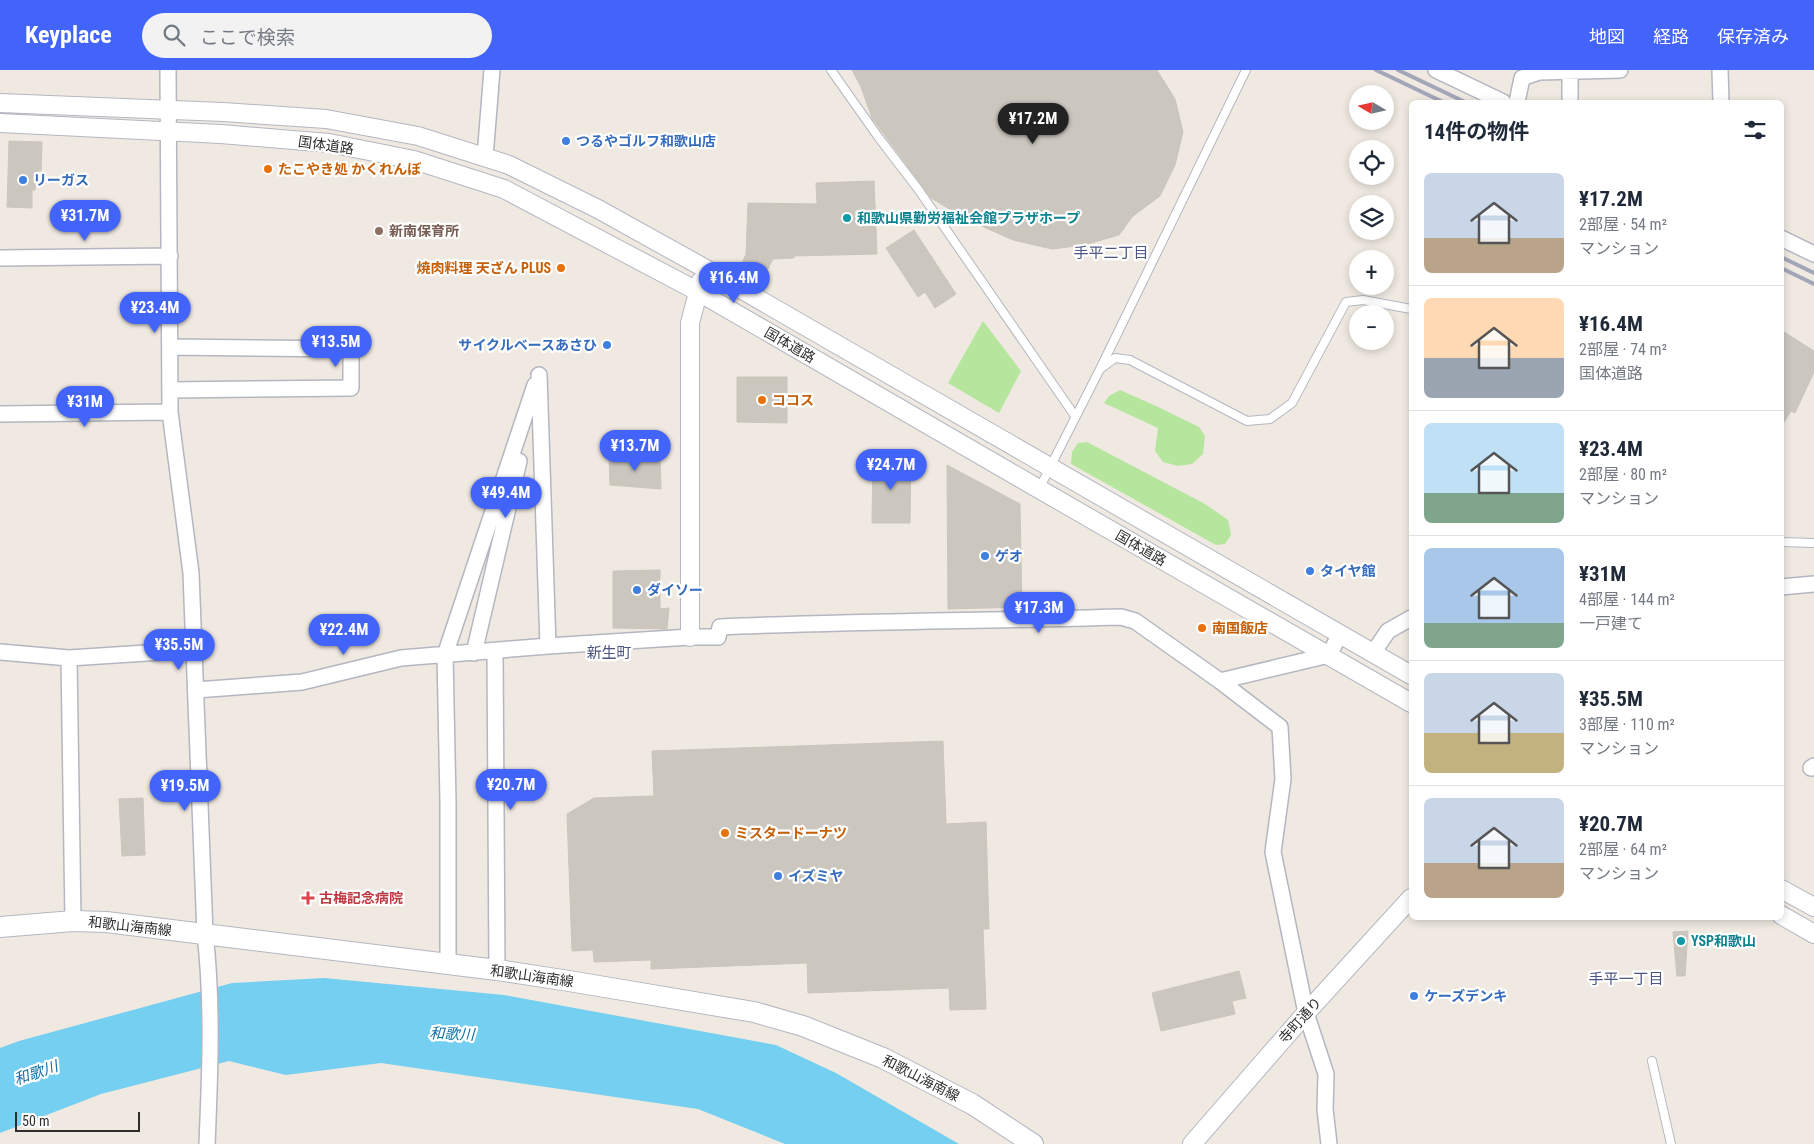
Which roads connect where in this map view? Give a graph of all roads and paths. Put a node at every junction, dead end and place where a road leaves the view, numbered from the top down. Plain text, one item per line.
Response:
1 (168, 70) edge
2 (492, 70) edge
3 (831, 70) edge
4 (1246, 70) edge
5 (1436, 70) edge
6 (1615, 70) edge
7 (1620, 70) edge
8 (1720, 70) edge
9 (1539, 71) edge
10 (1570, 71) edge
11 (1499, 100) edge
12 (1517, 100) edge
13 (1570, 100) edge
14 (1721, 100) edge
15 (0, 103) edge
16 (169, 110) junction
17 (0, 124) edge
18 (168, 132) junction
19 (485, 157) junction
20 (1784, 239) edge
21 (1814, 254) edge
22 (170, 256) junction
23 (0, 258) edge
24 (706, 269) junction
25 (697, 290) junction
26 (1409, 310) edge
27 (170, 347) junction
28 (1100, 368) junction
29 (539, 374) junction
30 (170, 390) junction
31 (170, 412) junction
32 (0, 414) edge
33 (1075, 416) junction
34 (1050, 467) junction
35 (1039, 489) junction
36 (1784, 542) edge
37 (1814, 542) edge
38 (1814, 584) edge
39 (1784, 587) edge
40 (1409, 619) edge
41 (1340, 634) junction
42 (690, 637) junction
43 (548, 646) junction
44 (193, 650) junction
45 (495, 651) junction
46 (0, 652) edge
47 (1373, 652) junction
48 (474, 653) junction
49 (445, 655) junction
50 (1329, 656) junction
51 (69, 658) junction
52 (1409, 673) edge
53 (1220, 681) junction
54 (196, 690) junction
55 (1409, 702) edge
56 (1784, 891) edge
57 (1409, 900) edge
58 (1814, 908) edge
59 (1784, 917) edge
60 (73, 921) junction
61 (0, 927) edge
62 (205, 934) junction
63 (1814, 934) edge
64 (448, 964) junction
65 (497, 970) junction
66 (1306, 1013) junction
67 (1652, 1061) dead end
68 (207, 1144) edge
69 (1033, 1144) edge
70 (1192, 1144) edge
71 (1329, 1144) edge
72 (1671, 1144) edge

1 - 16 street
2 - 19 street
3 - 33 lane
4 - 28 lane
5 - 11 street
6 - 7 street
6 - 10 street
8 - 14 street
9 - 10 street
9 - 12 street
10 - 13 street
15 - 16 street, 国体道路
16 - 18 street
16 - 19 street, 国体道路
17 - 18 street, 国体道路
18 - 22 street
18 - 25 street, 国体道路
19 - 24 street, 国体道路
20 - 21 street
22 - 23 street
22 - 27 street
24 - 25 street
24 - 34 street, 国体道路
25 - 35 street, 国体道路
25 - 42 street
26 - 28 lane
27 - 30 street
27 - 30 street
28 - 33 lane
29 - 43 street
29 - 48 street
29 - 49 street
30 - 31 street
31 - 32 street
31 - 44 street
33 - 34 lane
34 - 35 lane
34 - 41 street, 国体道路
35 - 50 street, 国体道路
36 - 37 lane
38 - 39 street
40 - 47 street
41 - 47 street, 国体道路
41 - 50 street
42 - 43 street
42 - 53 street
43 - 45 street
44 - 51 street
44 - 54 street
45 - 48 street
45 - 65 street
46 - 51 street
47 - 52 street, 国体道路
48 - 49 street
49 - 54 street
49 - 64 street
50 - 53 street
50 - 55 street, 国体道路
51 - 60 street
53 - 66 street
54 - 62 street
56 - 58 street
57 - 66 street, 寺町通り
59 - 63 street
60 - 61 main road, 和歌山海南線
60 - 62 main road, 和歌山海南線
62 - 64 main road, 和歌山海南線
62 - 68 street
64 - 65 main road, 和歌山海南線
65 - 69 main road, 和歌山海南線
66 - 70 street, 寺町通り
66 - 71 street
67 - 72 lane

